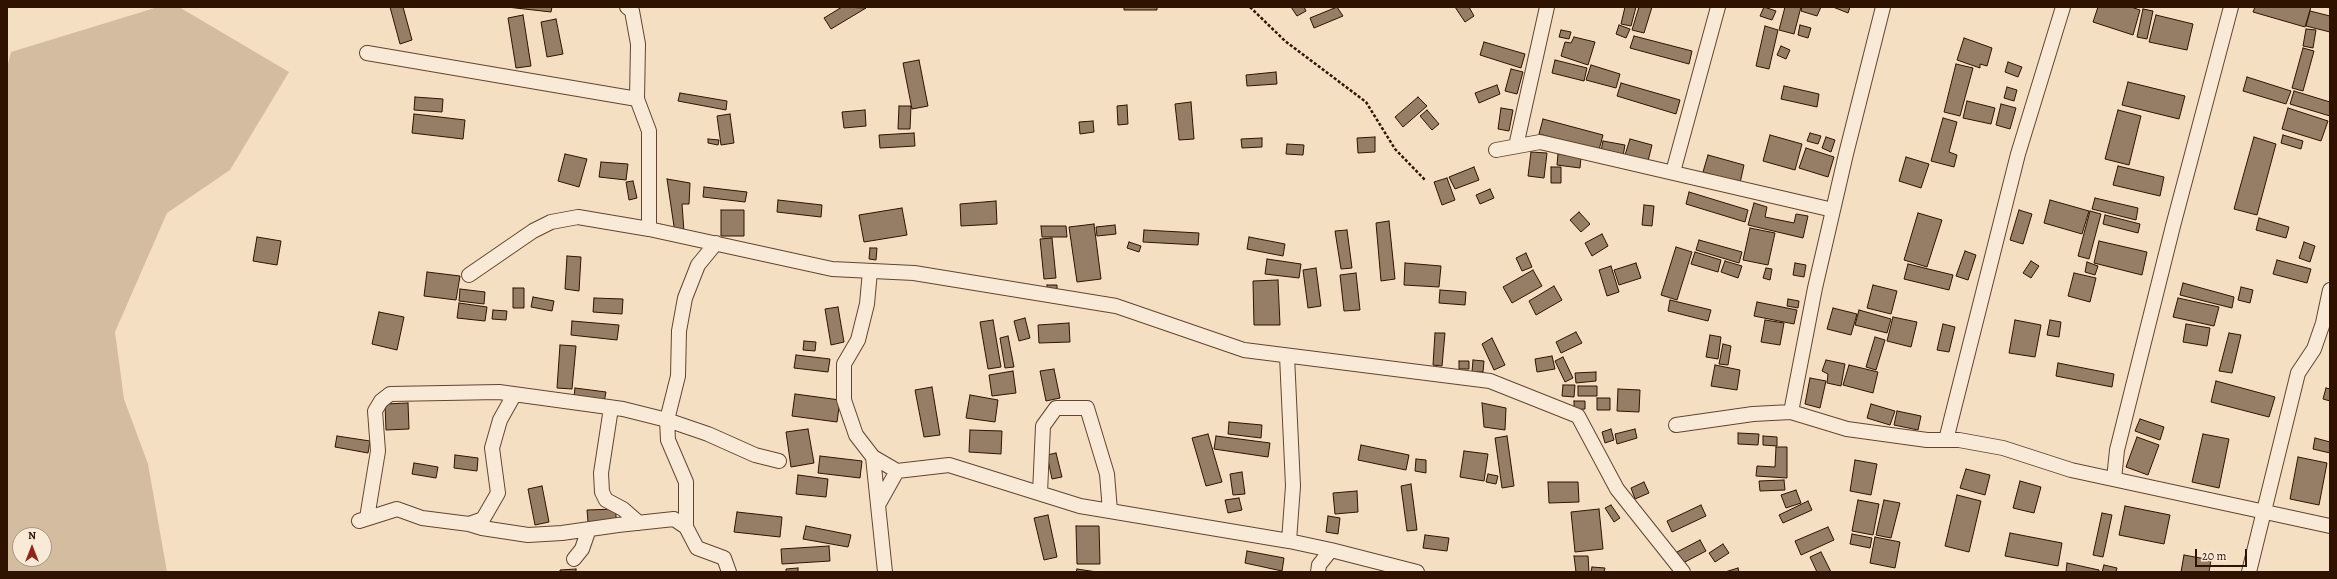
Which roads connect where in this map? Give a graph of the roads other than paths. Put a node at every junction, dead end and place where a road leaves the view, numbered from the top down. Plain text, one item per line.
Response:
1 (627, 7) edge
2 (1547, 7) edge
3 (1718, 7) edge
4 (1883, 7) edge
5 (2063, 7) edge
6 (2231, 7) edge
7 (367, 53) dead end
8 (637, 100) junction
9 (1516, 146) junction
10 (1496, 150) dead end
11 (1673, 172) junction
12 (1833, 210) junction
13 (649, 228) junction
14 (716, 244) junction
15 (870, 271) junction
16 (469, 275) dead end
17 (2330, 290) edge
18 (2325, 332) edge
19 (1287, 356) junction
20 (514, 395) junction
21 (612, 408) junction
22 (1791, 412) junction
23 (667, 420) junction
24 (1676, 426) dead end
25 (1946, 440) junction
26 (873, 457) junction
27 (779, 461) dead end
28 (897, 471) junction
29 (2114, 479) junction
30 (1040, 493) junction
31 (878, 505) junction
32 (1110, 511) junction
33 (2264, 512) junction
34 (639, 523) junction
35 (469, 524) junction
36 (2330, 526) edge
37 (686, 527) junction
38 (588, 529) junction
39 (1289, 541) junction
40 (1331, 550) junction
41 (574, 559) dead end
42 (728, 572) edge
43 (885, 572) edge
44 (1318, 572) edge
45 (1417, 572) edge
46 (1683, 572) edge
47 (2249, 572) edge

1 - 8 street
2 - 9 street
3 - 11 street
4 - 12 street
5 - 25 street
6 - 29 street
7 - 8 street
8 - 13 street
9 - 10 street
9 - 11 street
11 - 12 street
12 - 22 street
13 - 14 street
13 - 16 street
14 - 15 street
14 - 23 street
15 - 19 street
15 - 26 street
17 - 18 street
18 - 33 street
19 - 39 street
19 - 46 street
20 - 21 street
20 - 35 street
20 - 35 street
21 - 23 street
21 - 34 street
22 - 24 street
22 - 25 street
23 - 27 street
23 - 37 street
25 - 29 street
26 - 28 street
26 - 31 street
28 - 30 street
28 - 31 street
29 - 33 street
30 - 32 street
30 - 32 street
31 - 43 street
32 - 39 street
33 - 36 street
33 - 47 street
34 - 37 street
34 - 38 street
35 - 38 street
37 - 42 street
38 - 41 street
39 - 40 street
40 - 44 street
40 - 45 street

